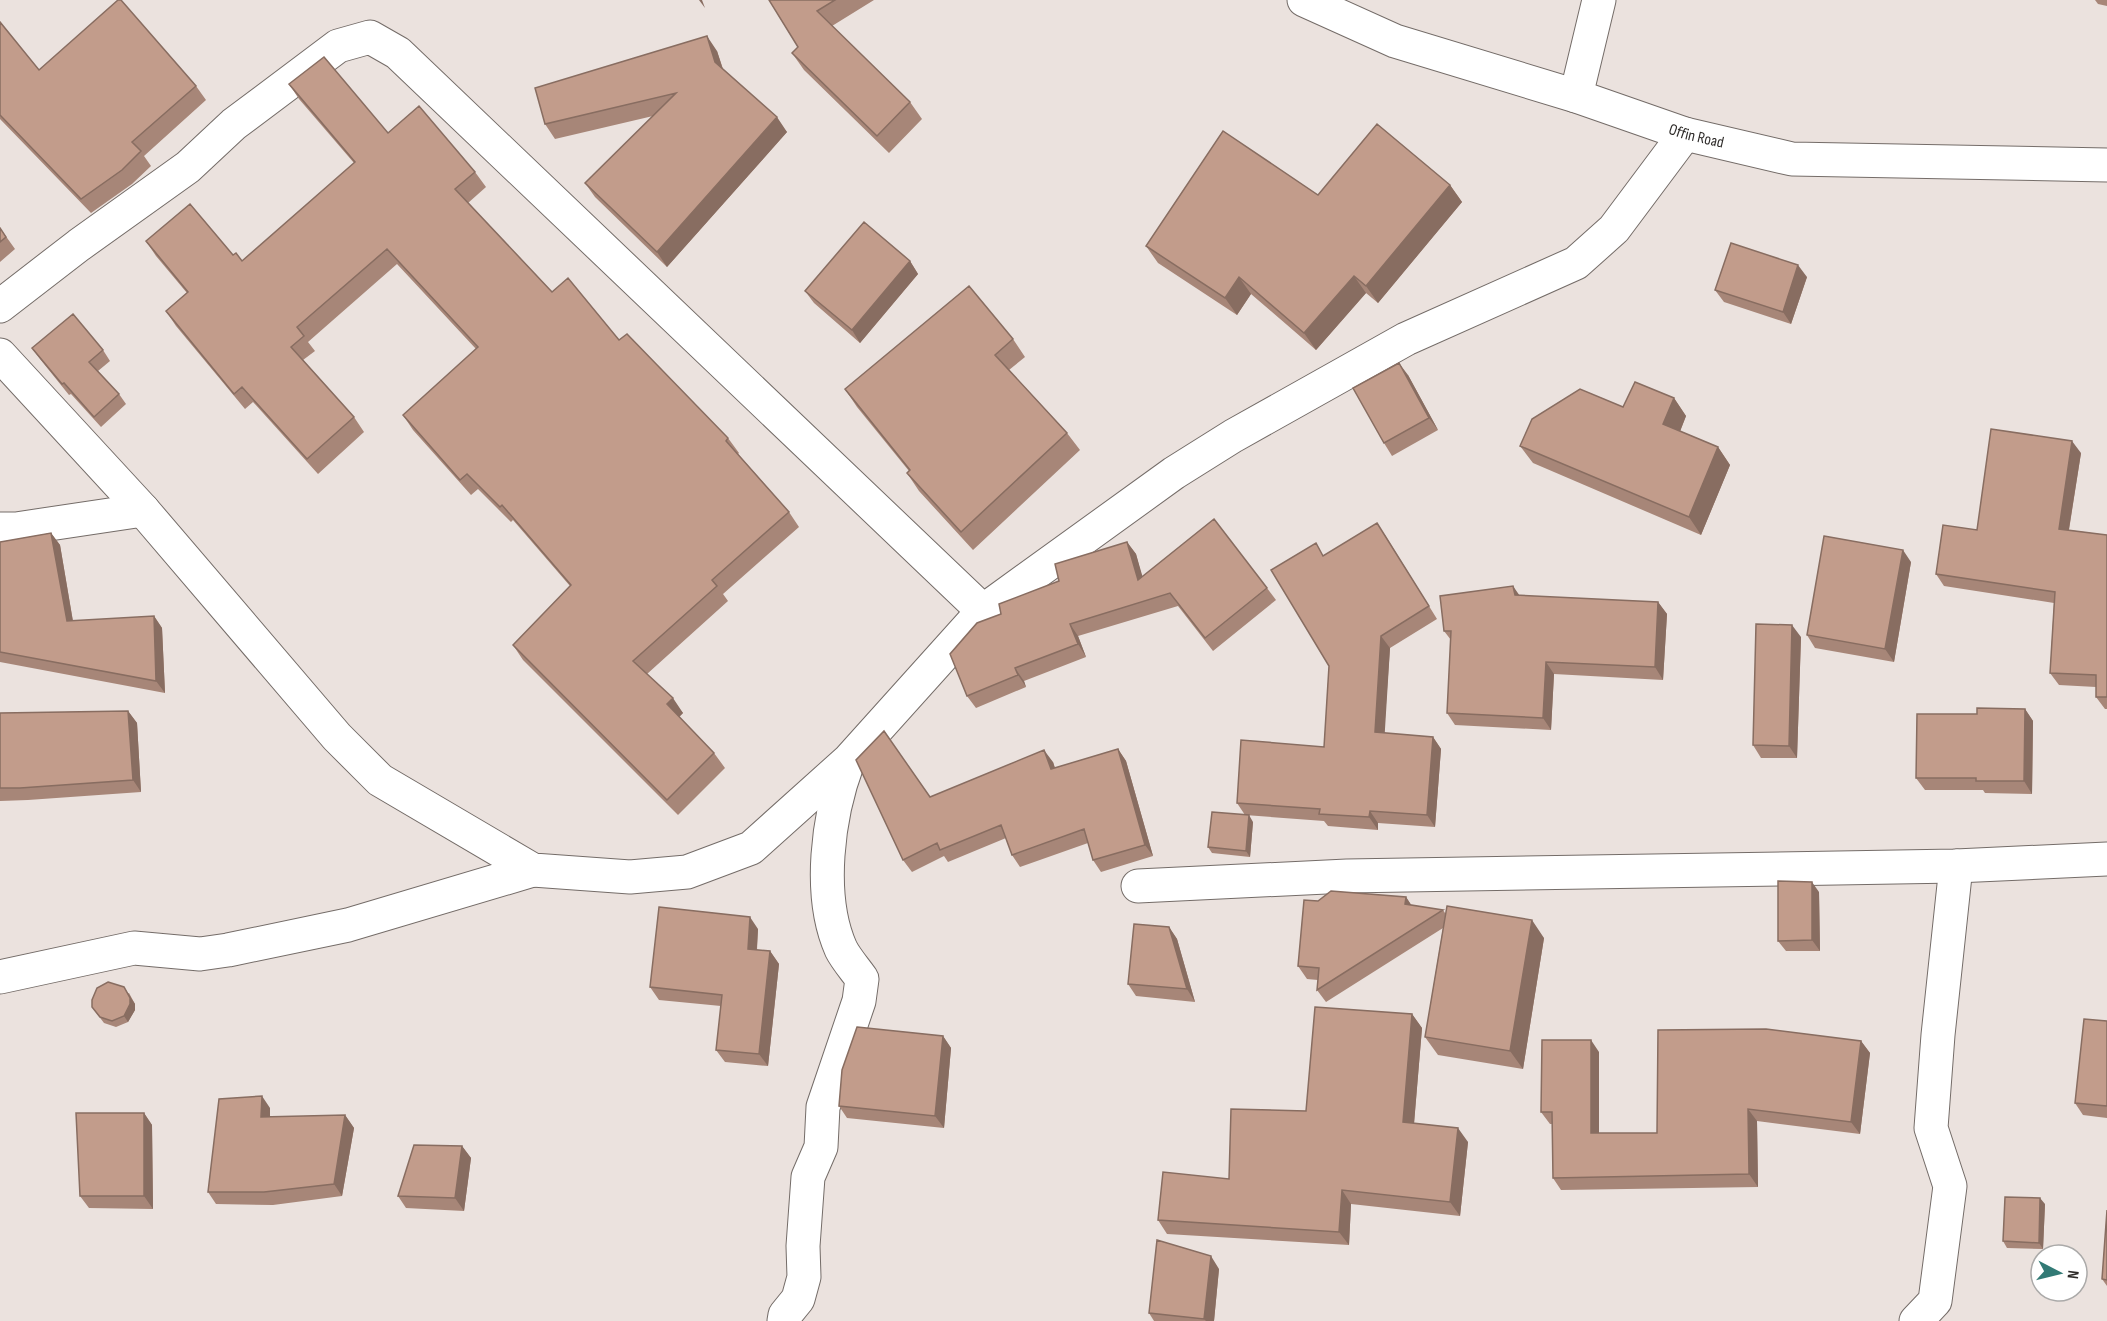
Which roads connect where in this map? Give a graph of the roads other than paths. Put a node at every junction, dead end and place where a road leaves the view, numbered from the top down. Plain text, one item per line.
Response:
1 (1304, 0) edge
2 (1599, 0) edge
3 (1576, 96) junction
4 (1685, 134) junction
5 (2107, 165) edge
6 (0, 306) edge
7 (0, 355) edge
8 (143, 510) junction
9 (0, 529) edge
10 (983, 611) junction
11 (849, 760) junction
12 (2107, 859) edge
13 (1956, 866) junction
14 (533, 870) junction
15 (1138, 886) dead end
16 (0, 977) edge
17 (784, 1321) edge
18 (1916, 1321) edge

1 - 3 street, Offin Road
2 - 3 street
3 - 4 street, Offin Road
4 - 5 street, Offin Road
4 - 10 street
6 - 10 street
7 - 8 street
8 - 9 street
8 - 14 street
10 - 11 street
11 - 14 street
11 - 17 street
12 - 13 street
13 - 15 street
13 - 18 street
14 - 16 street

